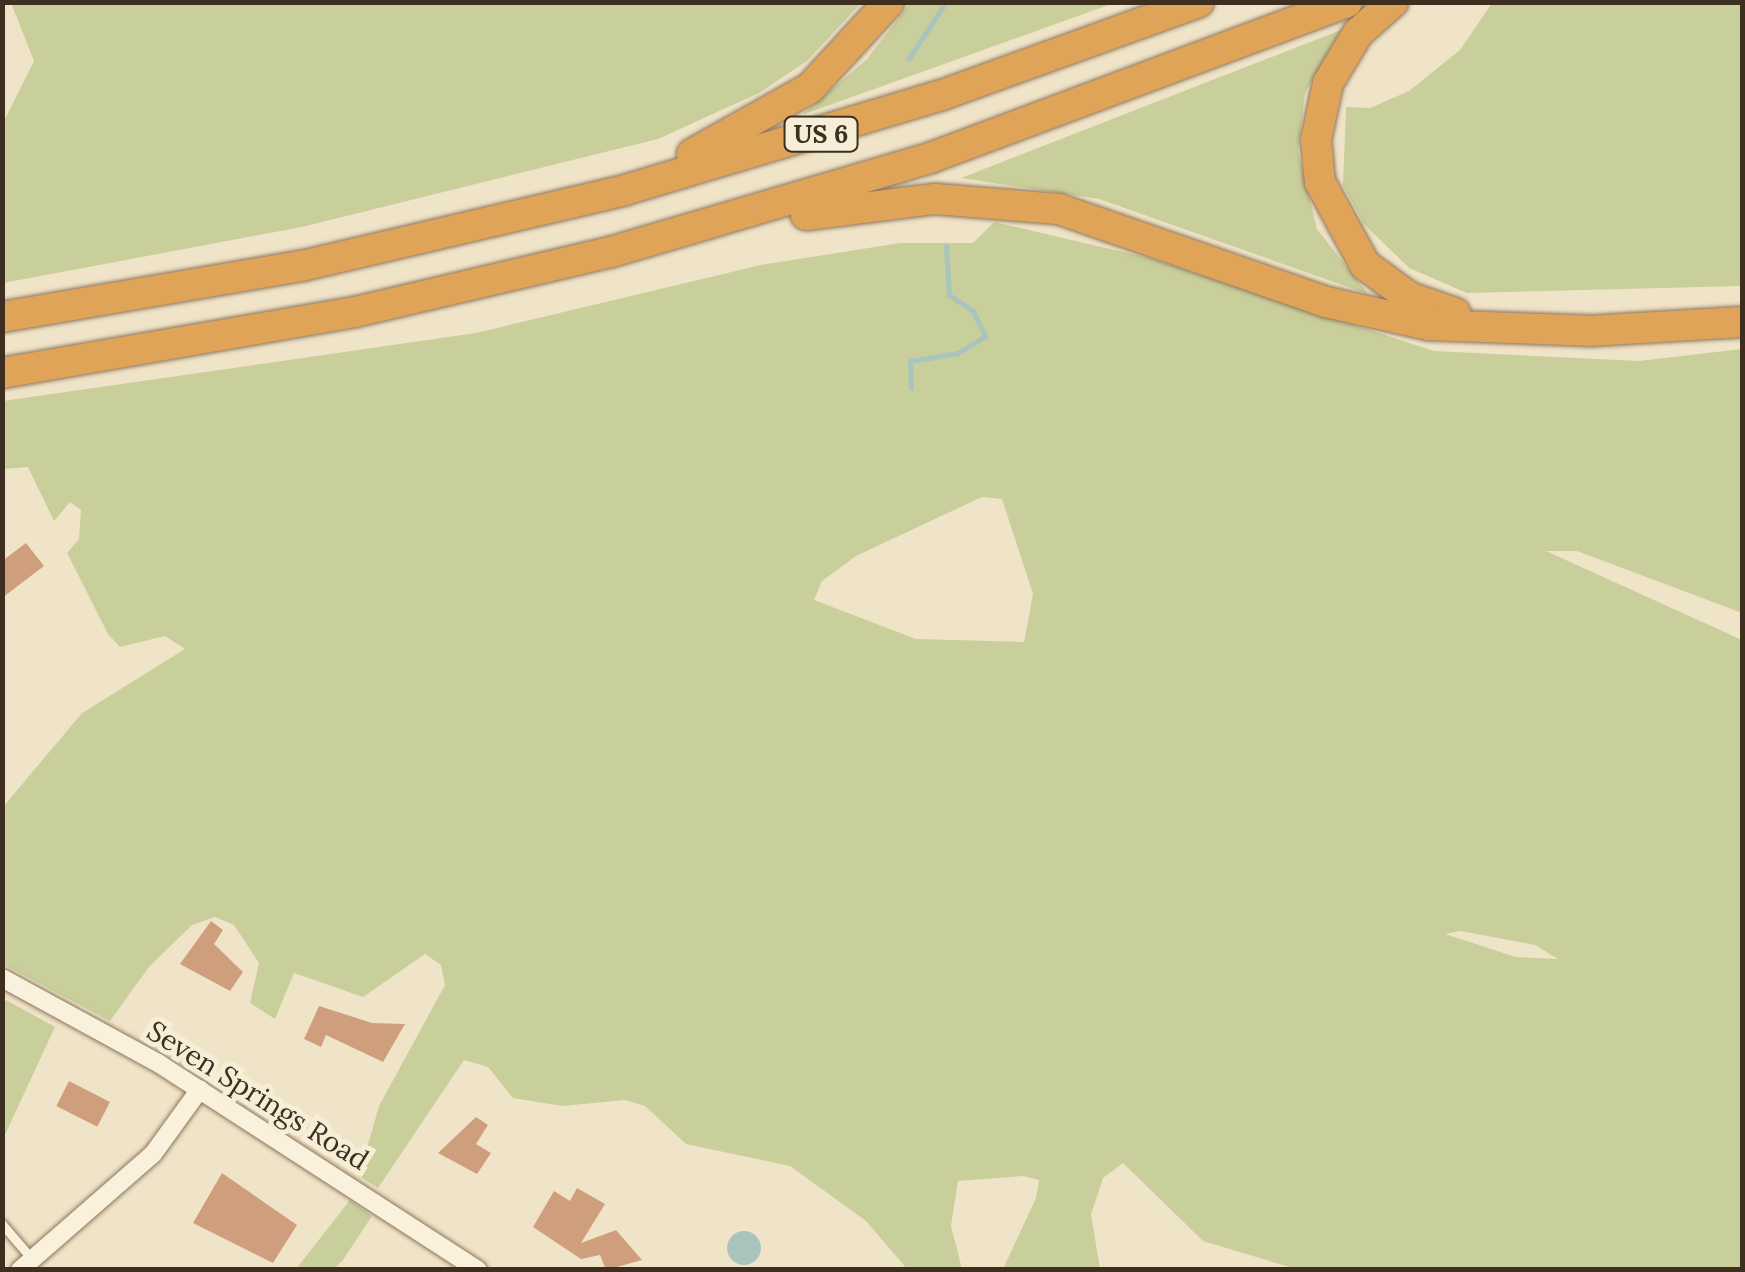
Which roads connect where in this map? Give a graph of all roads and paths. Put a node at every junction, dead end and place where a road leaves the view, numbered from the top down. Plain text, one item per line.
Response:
1 (889, 2) edge
2 (1199, 2) edge
3 (1347, 2) edge
4 (1393, 2) edge
5 (434, 238) junction
6 (612, 252) junction
7 (1742, 308) edge
8 (2, 317) edge
9 (1742, 322) edge
10 (2, 372) edge
11 (2, 978) edge
12 (200, 1089) junction
13 (2, 1224) edge
14 (26, 1264) edge
15 (478, 1270) edge

1 - 5 highway
2 - 5 highway, US 6
3 - 6 highway, US 6
4 - 7 highway
5 - 8 highway, US 6
6 - 9 highway
6 - 10 highway, US 6
11 - 12 street, Seven Springs Road
12 - 14 street
12 - 15 street, Seven Springs Road
13 - 14 lane

